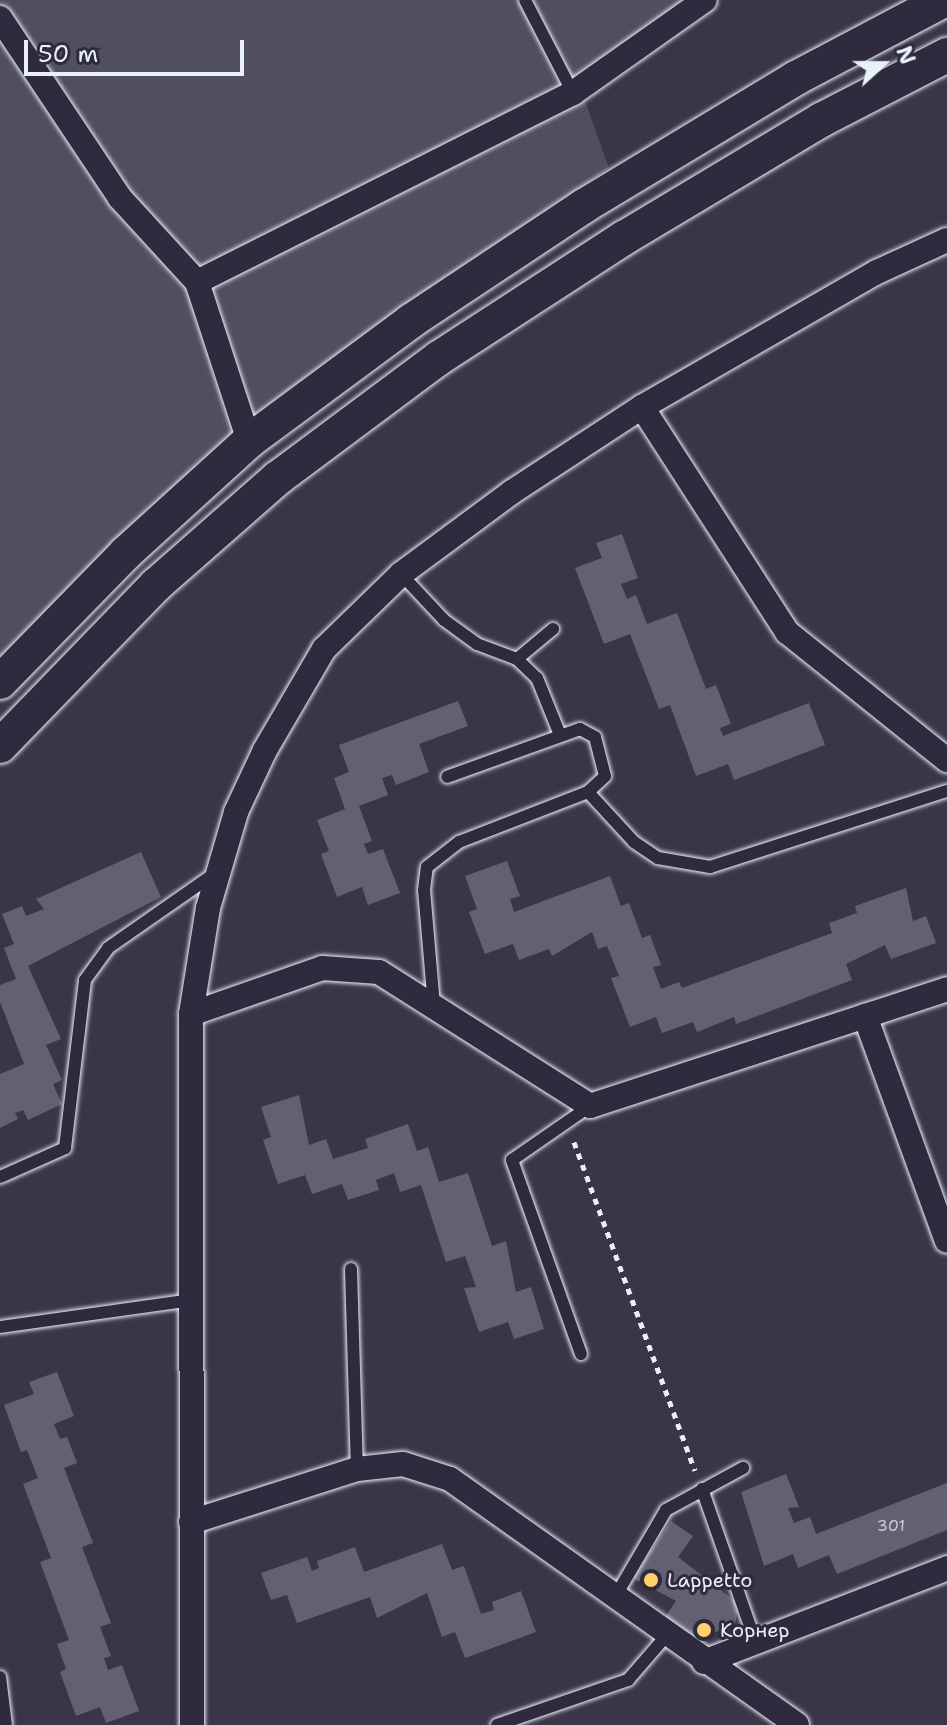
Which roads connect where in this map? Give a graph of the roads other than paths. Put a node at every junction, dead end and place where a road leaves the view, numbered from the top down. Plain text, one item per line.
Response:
1 (525, 0) edge
2 (705, 0) edge
3 (944, 0) edge
4 (0, 18) edge
5 (947, 55) edge
6 (573, 93) junction
7 (947, 240) edge
8 (197, 282) junction
9 (642, 407) junction
10 (249, 441) junction
11 (401, 574) junction
12 (553, 629) dead end
13 (517, 659) junction
14 (0, 682) edge
15 (560, 735) junction
16 (0, 746) edge
17 (947, 760) edge
18 (447, 777) dead end
19 (947, 791) edge
20 (588, 792) junction
21 (218, 871) junction
22 (947, 989) edge
23 (434, 1006) junction
24 (191, 1014) junction
25 (865, 1016) junction
26 (590, 1106) junction
27 (0, 1177) edge
28 (947, 1241) edge
29 (351, 1269) dead end
30 (191, 1300) junction
31 (0, 1327) edge
32 (581, 1354) dead end
33 (743, 1468) dead end
34 (357, 1469) junction
35 (702, 1489) junction
36 (191, 1522) junction
37 (947, 1568) edge
38 (615, 1597) junction
39 (667, 1635) junction
40 (756, 1643) junction
41 (704, 1662) junction
42 (0, 1677) edge
43 (192, 1724) edge
44 (6, 1725) edge
45 (176, 1725) edge
46 (497, 1725) edge
47 (797, 1725) edge

1 - 6 lane
2 - 6 street
3 - 10 main road
4 - 8 street
5 - 16 main road
6 - 8 street
7 - 9 street
8 - 10 street
9 - 11 street
9 - 17 street
10 - 14 main road
11 - 13 lane
11 - 21 street
12 - 13 lane
13 - 15 lane
15 - 18 lane
15 - 20 lane
19 - 20 lane
20 - 23 lane
21 - 24 street
21 - 27 lane
22 - 25 street
23 - 24 street
23 - 26 street
24 - 30 street
25 - 26 street
25 - 28 street
26 - 32 lane
29 - 34 lane
30 - 31 lane
30 - 36 street
33 - 35 lane
34 - 36 street
34 - 38 street
35 - 38 lane
35 - 40 lane
36 - 43 street
37 - 40 street
38 - 39 street
39 - 41 street
39 - 46 lane
40 - 41 street
41 - 47 street
42 - 44 lane
43 - 45 lane

